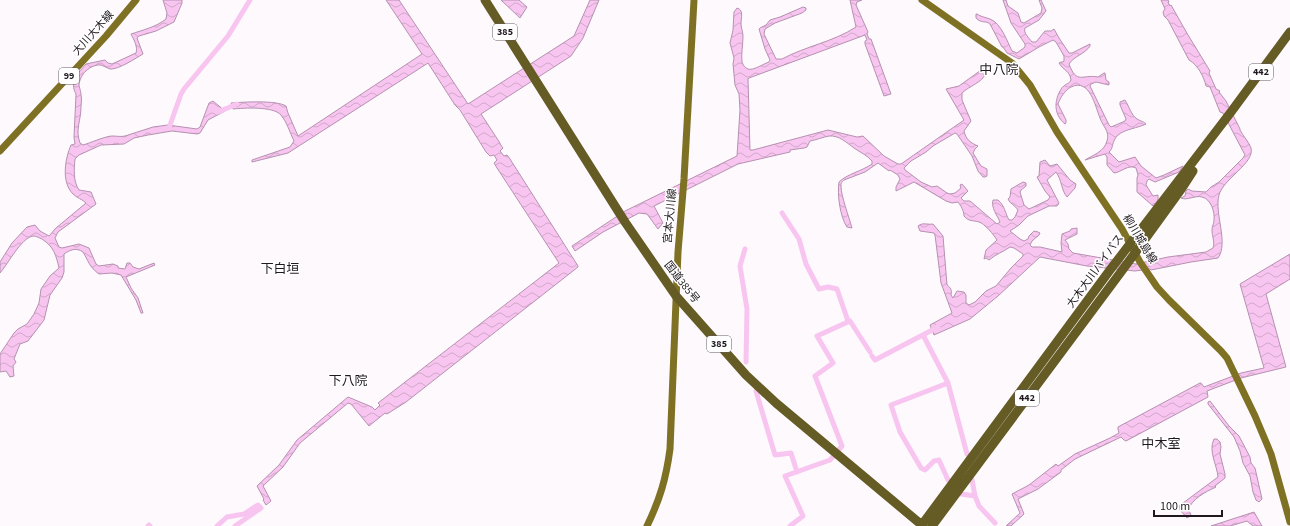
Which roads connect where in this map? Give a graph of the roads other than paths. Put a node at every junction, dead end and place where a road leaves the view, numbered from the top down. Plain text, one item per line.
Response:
1 (136, 0) edge
2 (485, 0) edge
3 (694, 0) edge
4 (922, 0) edge
5 (1290, 32) edge
6 (1290, 41) edge
7 (1232, 114) junction
8 (0, 151) edge
9 (1160, 211) junction
10 (1130, 244) junction
11 (1135, 253) junction
12 (676, 296) junction
13 (1290, 522) edge
14 (647, 526) edge
15 (922, 526) edge
16 (932, 526) edge

1 - 8 main road, 大川大木線 / 99
2 - 12 highway, 国道385号 / 385
3 - 12 main road, 宮本大川線
4 - 10 main road, 柳川城島線
5 - 7 highway, 大木大川バイパス / 442
6 - 7 highway, 大木大川バイパス / 442
7 - 9 highway, 大木大川バイパス / 442
9 - 10 highway, 大木大川バイパス / 442
9 - 11 highway, 大木大川バイパス / 442
10 - 11 main road, 柳川城島線
10 - 15 highway, 大木大川バイパス / 442
11 - 13 main road, 柳川城島線
11 - 16 highway, 大木大川バイパス / 442
12 - 14 main road, 宮本大川線
12 - 15 highway, 国道385号 / 385

